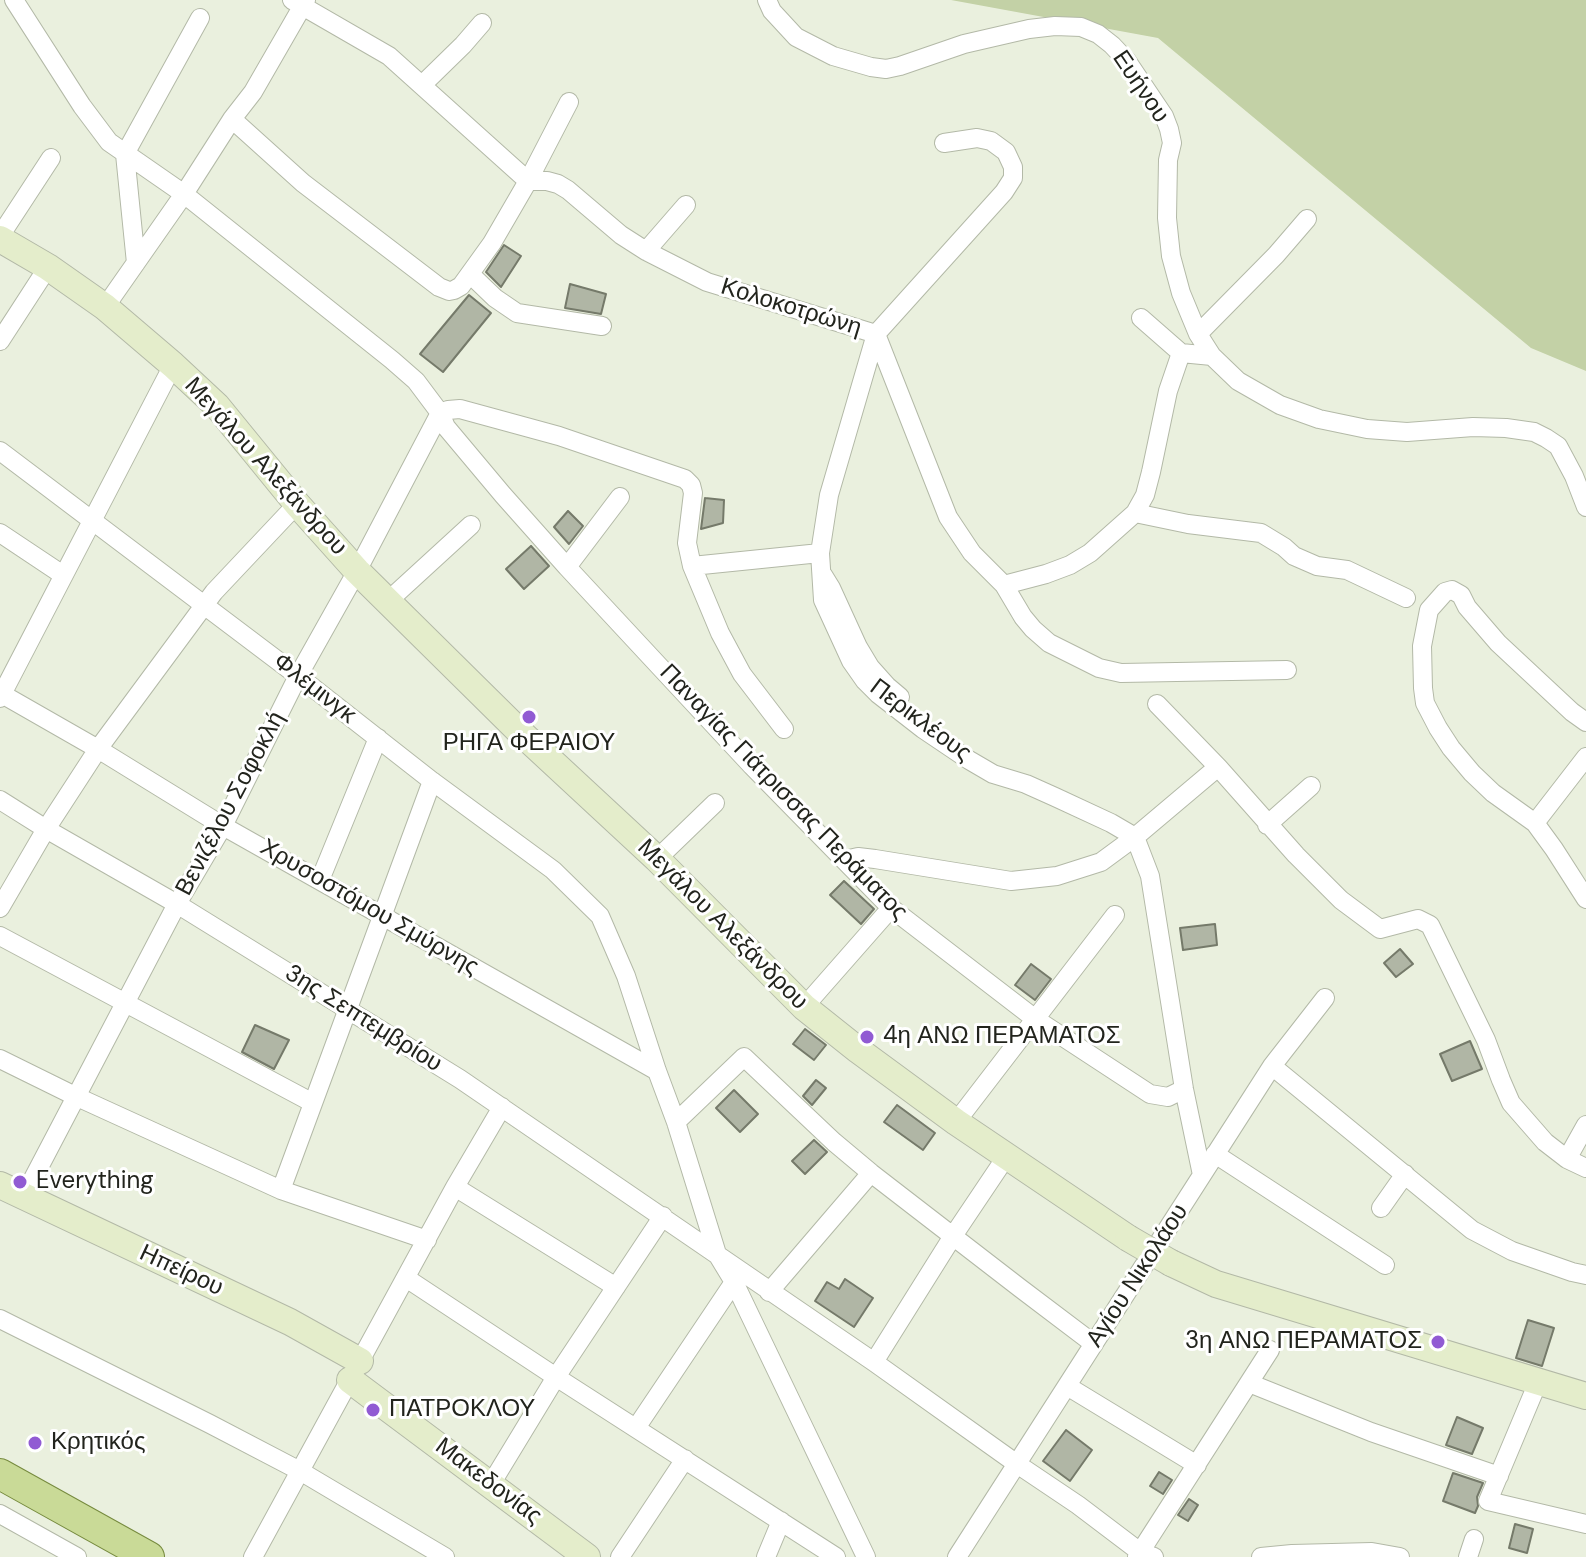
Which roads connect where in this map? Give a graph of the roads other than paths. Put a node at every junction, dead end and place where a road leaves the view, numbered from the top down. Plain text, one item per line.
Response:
1 (14, 0) edge
2 (300, 2) edge
3 (767, 4) edge
4 (200, 18) dead end
5 (482, 23) dead end
6 (422, 85) junction
7 (569, 102) dead end
8 (232, 119) junction
9 (944, 143) dead end
10 (125, 154) junction
11 (51, 158) dead end
12 (528, 181) junction
13 (184, 194) junction
14 (686, 205) dead end
15 (1307, 219) dead end
16 (0, 238) edge
17 (646, 251) junction
18 (136, 263) junction
19 (48, 267) junction
20 (470, 274) junction
21 (105, 307) junction
22 (1141, 318) dead end
23 (602, 326) dead end
24 (876, 334) junction
25 (1198, 334) junction
26 (0, 341) edge
27 (1181, 353) junction
28 (1212, 356) junction
29 (173, 365) junction
30 (440, 413) junction
31 (0, 451) edge
32 (620, 497) dead end
33 (297, 504) junction
34 (1586, 507) edge
35 (1135, 513) junction
36 (92, 521) junction
37 (471, 525) dead end
38 (0, 533) edge
39 (820, 553) junction
40 (692, 566) junction
41 (567, 567) junction
42 (357, 571) junction
43 (63, 575) junction
44 (1004, 585) junction
45 (1406, 598) dead end
46 (388, 601) junction
47 (204, 605) junction
48 (1287, 670) dead end
49 (298, 676) junction
50 (1, 695) edge
51 (1157, 704) dead end
52 (1586, 722) edge
53 (784, 729) dead end
54 (378, 738) junction
55 (98, 749) junction
56 (1586, 757) edge
57 (1218, 767) junction
58 (432, 781) junction
59 (1311, 786) dead end
60 (0, 800) edge
61 (715, 803) dead end
62 (1535, 823) junction
63 (1267, 825) junction
64 (223, 826) junction
65 (46, 829) junction
66 (1135, 837) junction
67 (657, 859) junction
68 (845, 860) junction
69 (320, 880) junction
70 (1586, 899) edge
71 (177, 904) junction
72 (0, 908) edge
73 (891, 908) junction
74 (1115, 915) dead end
75 (382, 916) junction
76 (0, 936) edge
77 (1325, 998) dead end
78 (126, 1002) junction
79 (804, 1007) junction
80 (347, 1010) junction
81 (1034, 1018) junction
82 (0, 1059) edge
83 (1272, 1066) junction
84 (657, 1071) junction
85 (1184, 1089) junction
86 (75, 1096) junction
87 (313, 1103) junction
88 (502, 1107) junction
89 (676, 1122) junction
90 (956, 1122) junction
91 (1586, 1125) edge
92 (1215, 1154) junction
93 (1006, 1157) junction
94 (1567, 1159) junction
95 (1586, 1168) edge
96 (871, 1173) junction
97 (1405, 1174) junction
98 (1202, 1175) junction
99 (455, 1187) junction
100 (281, 1190) junction
101 (7, 1192) edge
102 (1381, 1208) dead end
103 (663, 1216) junction
104 (953, 1236) junction
105 (427, 1240) junction
106 (717, 1254) junction
107 (1385, 1265) dead end
108 (1586, 1275) edge
109 (406, 1278) junction
110 (734, 1282) junction
111 (616, 1287) junction
112 (769, 1292) junction
113 (0, 1319) edge
114 (1094, 1344) junction
115 (1270, 1350) dead end
116 (874, 1362) junction
117 (355, 1370) junction
118 (556, 1377) junction
119 (1538, 1382) junction
120 (1249, 1383) junction
121 (1067, 1386) junction
122 (1586, 1396) edge
123 (636, 1428) junction
124 (685, 1459) junction
125 (1017, 1464) junction
126 (1197, 1465) junction
127 (300, 1471) junction
128 (0, 1474) edge
129 (1499, 1476) junction
130 (491, 1484) junction
131 (1, 1516) edge
132 (781, 1521) junction
133 (1586, 1524) edge
134 (1144, 1555) edge
135 (586, 1556) edge
136 (77, 1557) edge
137 (149, 1557) edge
138 (253, 1557) edge
139 (445, 1557) edge
140 (620, 1557) edge
141 (766, 1557) edge
142 (836, 1557) edge
143 (866, 1557) edge
144 (957, 1557) edge
145 (1261, 1557) edge
146 (1400, 1557) edge

1 - 10 street, Παναγίας Γιάτρισσας Περάματος
2 - 6 street
2 - 8 street
3 - 25 street, Ευήνου
4 - 10 street
5 - 6 street
6 - 12 street
7 - 12 street
8 - 13 street
8 - 20 street
9 - 24 street, Περικλέους
10 - 13 street, Παναγίας Γιάτρισσας Περάματος
10 - 18 street
11 - 16 street
12 - 17 street, Κολοκοτρώνη
12 - 20 street
13 - 18 street
13 - 30 street, Παναγίας Γιάτρισσας Περάματος
14 - 17 street
15 - 25 street
16 - 19 street, Μεγάλου Αλεξάνδρου
17 - 24 street, Κολοκοτρώνη
18 - 21 street
19 - 21 street, Μεγάλου Αλεξάνδρου
19 - 26 street
20 - 23 street
21 - 29 street, Μεγάλου Αλεξάνδρου
22 - 27 street
24 - 39 street, Περικλέους
24 - 44 street, Κολοκοτρώνη
25 - 28 street, Ευήνου
27 - 28 street
27 - 35 street
28 - 34 street, Ευήνου
29 - 33 street, Μεγάλου Αλεξάνδρου
29 - 36 street
30 - 40 street
30 - 41 street, Παναγίας Γιάτρισσας Περάματος
30 - 42 street, Βενιζέλου Σοφοκλή
31 - 36 street, Φλέμινγκ
32 - 41 street
33 - 42 street, Μεγάλου Αλεξάνδρου
33 - 47 street
35 - 44 street
35 - 45 street
36 - 43 street
36 - 47 street, Φλέμινγκ
37 - 46 street
38 - 43 street
39 - 40 street
39 - 66 street, Περικλέους
40 - 53 street
41 - 68 street, Παναγίας Γιάτρισσας Περάματος
42 - 46 street, Μεγάλου Αλεξάνδρου
42 - 49 street, Βενιζέλου Σοφοκλή
43 - 50 street
44 - 48 street, Κολοκοτρώνη
46 - 67 street, Μεγάλου Αλεξάνδρου
47 - 49 street, Φλέμινγκ
47 - 55 street
49 - 54 street, Φλέμινγκ
49 - 64 street, Βενιζέλου Σοφοκλή
50 - 55 street, Χρυσοστόμου Σμύρνης
51 - 57 street
52 - 62 street
54 - 58 street, Φλέμινγκ
54 - 69 street
55 - 64 street, Χρυσοστόμου Σμύρνης
55 - 65 street
56 - 62 street
57 - 63 street
57 - 66 street
58 - 75 street
58 - 84 street, Φλέμινγκ
59 - 63 street
60 - 65 street, 3ης Σεπτεμβρίου
61 - 67 street
62 - 70 street
63 - 94 street
64 - 69 street, Χρυσοστόμου Σμύρνης
64 - 71 street, Βενιζέλου Σοφοκλή
65 - 71 street, 3ης Σεπτεμβρίου
65 - 72 street
66 - 68 street
66 - 85 street
67 - 79 street, Μεγάλου Αλεξάνδρου
68 - 73 street, Παναγίας Γιάτρισσας Περάματος
69 - 75 street, Χρυσοστόμου Σμύρνης
71 - 78 street, Βενιζέλου Σοφοκλή
71 - 80 street, 3ης Σεπτεμβρίου
73 - 79 street
73 - 81 street, Παναγίας Γιάτρισσας Περάματος
74 - 81 street
75 - 80 street
75 - 84 street, Χρυσοστόμου Σμύρνης
76 - 78 street
77 - 83 street, Αγίου Νικολάου
78 - 86 street, Βενιζέλου Σοφοκλή
78 - 87 street
79 - 90 street, Μεγάλου Αλεξάνδρου
80 - 87 street
80 - 88 street, 3ης Σεπτεμβρίου
81 - 85 street, Παναγίας Γιάτρισσας Περάματος
81 - 90 street
82 - 86 street
83 - 92 street, Αγίου Νικολάου
83 - 97 street
84 - 89 street, Φλέμινγκ
85 - 98 street
86 - 100 street
86 - 101 street, Βενιζέλου Σοφοκλή
87 - 100 street
88 - 99 street
88 - 103 street, 3ης Σεπτεμβρίου
89 - 96 street
89 - 106 street, Φλέμινγκ
90 - 93 street, Μεγάλου Αλεξάνδρου
91 - 94 street
92 - 98 street, Αγίου Νικολάου
92 - 107 street
93 - 104 street
93 - 119 street, Μεγάλου Αλεξάνδρου, bridge
94 - 95 street
96 - 104 street
96 - 112 street
97 - 102 street
97 - 108 street
98 - 114 street, Αγίου Νικολάου
99 - 105 street
99 - 111 street
100 - 105 street
101 - 117 street, Ηπείρου
103 - 106 street, 3ης Σεπτεμβρίου
103 - 111 street
104 - 114 street
104 - 116 street
105 - 109 street
106 - 110 street
106 - 112 street, 3ης Σεπτεμβρίου
109 - 117 street
109 - 118 street
110 - 123 street
110 - 143 street
111 - 118 street
112 - 116 street, 3ης Σεπτεμβρίου
113 - 127 street
114 - 121 street, Αγίου Νικολάου
115 - 120 street
116 - 125 street, 3ης Σεπτεμβρίου
117 - 127 street
117 - 130 street, Μακεδονίας
118 - 123 street
118 - 130 street
119 - 122 street, Μεγάλου Αλεξάνδρου
119 - 129 street
120 - 126 street
120 - 129 street
121 - 125 street, Αγίου Νικολάου
121 - 126 street
123 - 124 street
124 - 132 street
124 - 140 street
125 - 134 street, 3ης Σεπτεμβρίου
125 - 144 street, Αγίου Νικολάου
126 - 134 street
127 - 138 street
127 - 139 street
128 - 137 main road
129 - 133 street
130 - 135 street, Μακεδονίας
131 - 136 street
132 - 141 street
132 - 142 street
145 - 146 street

